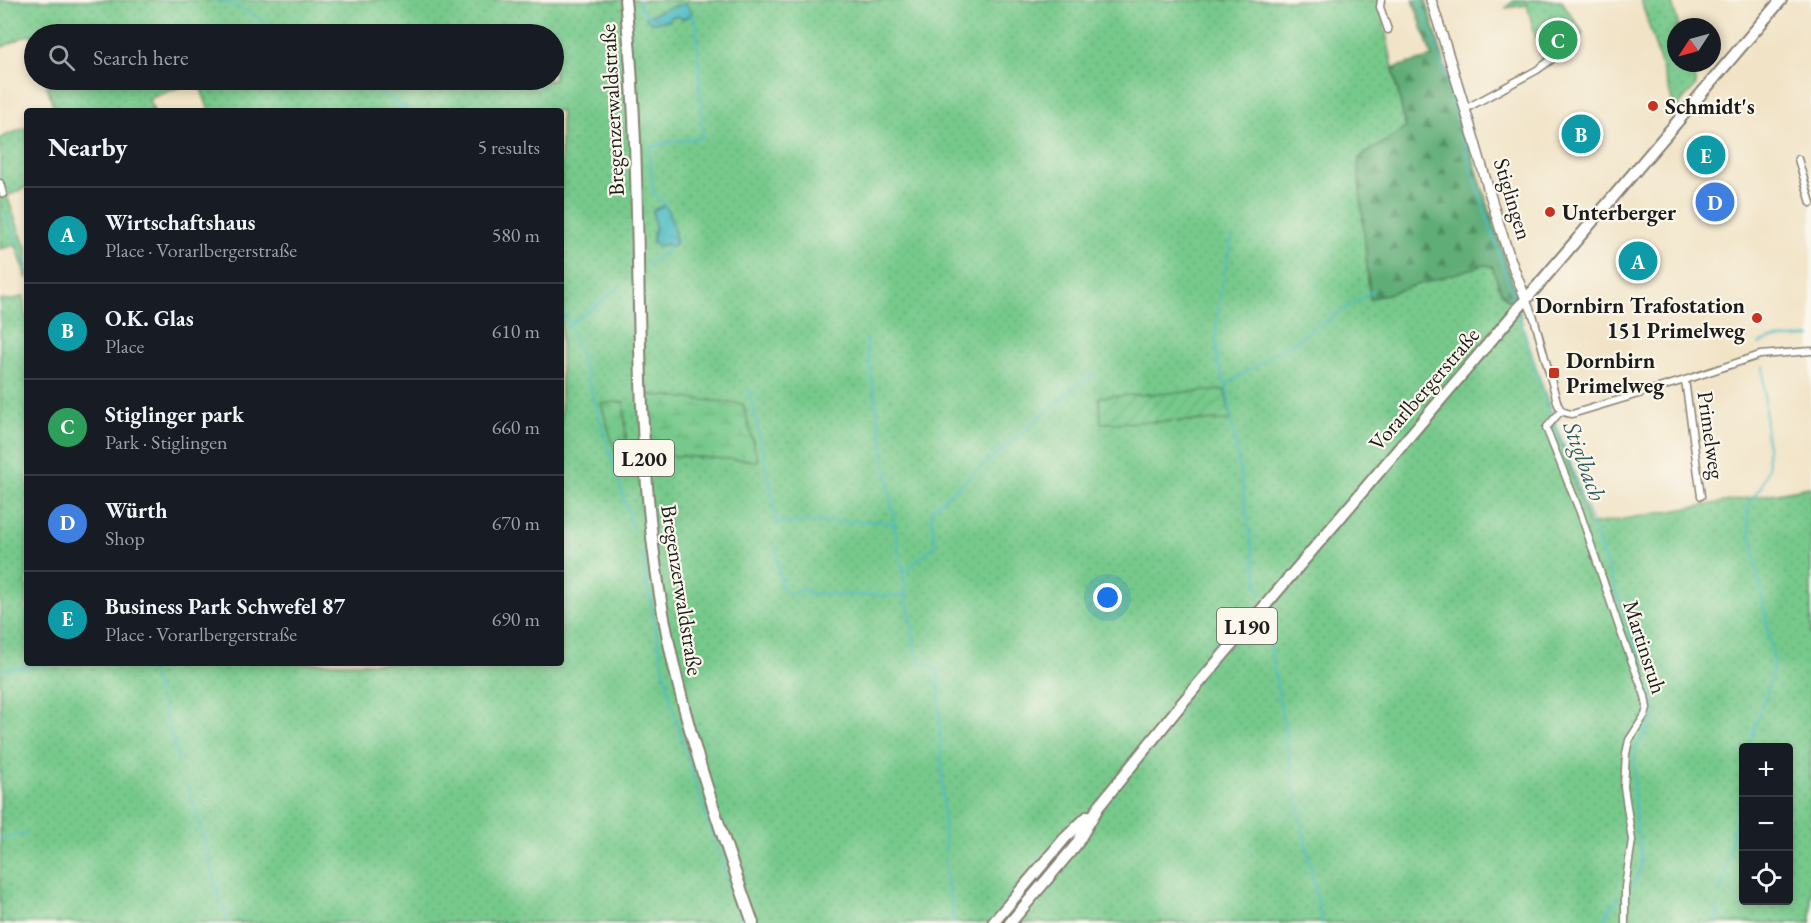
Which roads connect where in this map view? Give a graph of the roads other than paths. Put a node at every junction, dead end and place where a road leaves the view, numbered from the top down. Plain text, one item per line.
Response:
1 (625, 0) edge
2 (1381, 0) edge
3 (1431, 0) edge
4 (1781, 0) edge
5 (1388, 30) dead end
6 (1566, 49) dead end
7 (1465, 109) junction
8 (1798, 159) dead end
9 (0, 183) edge
10 (3, 194) dead end
11 (1811, 203) edge
12 (1525, 301) junction
13 (1811, 351) edge
14 (1685, 380) junction
15 (1559, 413) junction
16 (1701, 496) dead end
17 (1099, 806) junction
18 (753, 923) edge
19 (993, 923) edge
20 (1010, 923) edge
21 (1625, 923) edge

1 - 18 main road, Bregenzerwaldstraße / L200
2 - 5 street
3 - 7 main road, Stiglingen
4 - 12 main road, Vorarlbergerstraße / L190
6 - 7 street
7 - 12 main road, Stiglingen
8 - 11 street
9 - 10 street
12 - 15 street
12 - 17 main road, Vorarlbergerstraße / L190
13 - 14 street, Primelweg
14 - 15 street, Primelweg
14 - 16 street, Primelweg
15 - 21 street, Martinsruh
17 - 19 main road, Vorarlbergerstraße / L190
17 - 20 main road, Vorarlbergerstraße / L190

